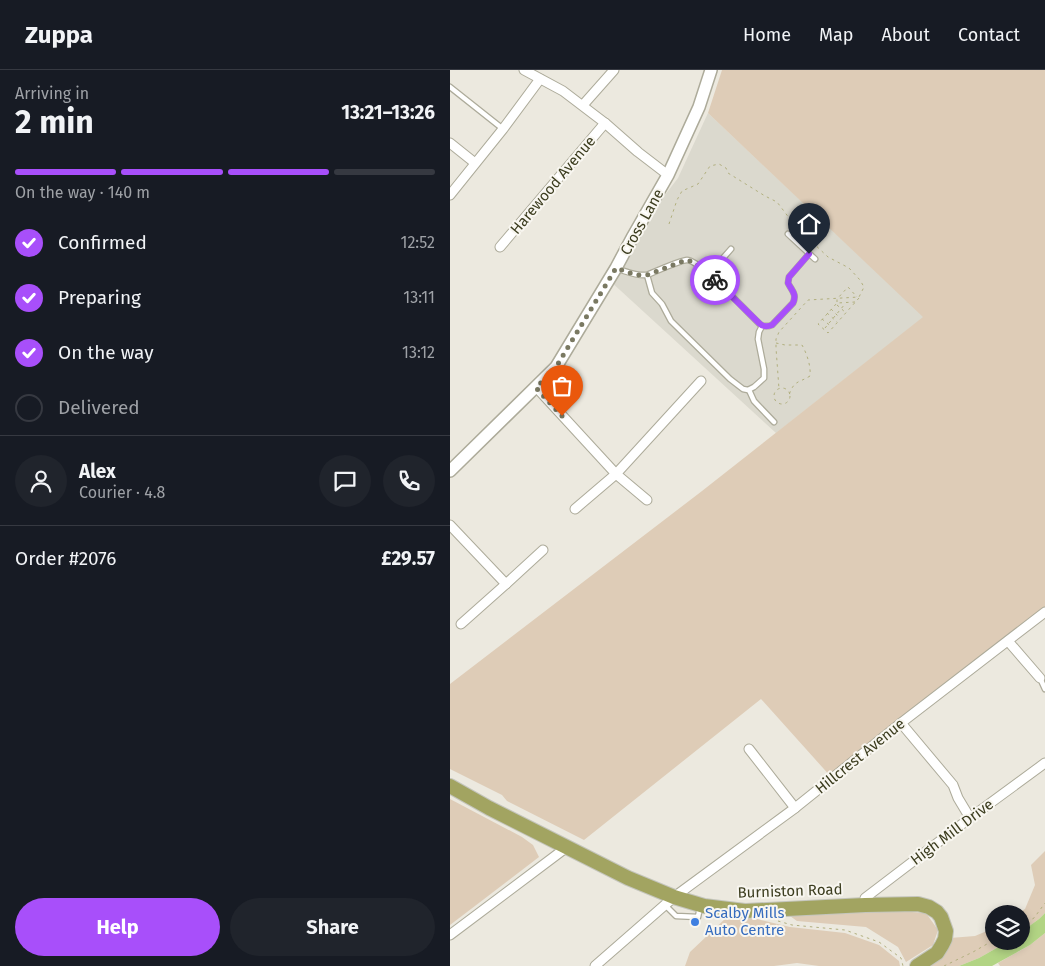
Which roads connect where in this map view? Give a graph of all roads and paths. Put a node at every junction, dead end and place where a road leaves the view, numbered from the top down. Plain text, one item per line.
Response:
1 (524, 70) edge
2 (614, 70) edge
3 (711, 70) edge
4 (540, 79) junction
5 (450, 87) edge
6 (582, 105) junction
7 (605, 123) junction
8 (503, 129) junction
9 (450, 143) edge
10 (476, 163) junction
11 (668, 175) junction
12 (450, 195) edge
13 (668, 224) dead end
14 (788, 234) dead end
15 (500, 247) dead end
16 (731, 249) dead end
17 (809, 254) junction
18 (815, 259) dead end
19 (616, 268) junction
20 (709, 274) junction
21 (647, 275) junction
22 (859, 297) junction
23 (837, 299) junction
24 (855, 302) junction
25 (836, 303) junction
26 (845, 303) junction
27 (831, 308) junction
28 (841, 308) junction
29 (850, 308) junction
30 (846, 313) junction
31 (827, 314) junction
32 (836, 314) junction
33 (832, 318) junction
34 (841, 318) junction
35 (822, 319) junction
36 (837, 323) junction
37 (828, 324) junction
38 (762, 326) junction
39 (832, 328) junction
40 (824, 329) junction
41 (776, 343) junction
42 (702, 381) dead end
43 (536, 388) junction
44 (779, 389) junction
45 (749, 390) junction
46 (790, 395) junction
47 (774, 422) dead end
48 (450, 471) edge
49 (616, 474) junction
50 (647, 500) dead end
51 (575, 509) dead end
52 (450, 525) edge
53 (543, 550) dead end
54 (506, 584) junction
55 (1045, 612) edge
56 (461, 624) dead end
57 (1008, 641) junction
58 (1040, 678) joint
59 (1045, 690) edge
60 (901, 723) junction
61 (749, 749) dead end
62 (1045, 763) edge
63 (450, 786) edge
64 (795, 808) junction
65 (970, 818) junction
66 (567, 847) junction
67 (669, 901) junction
68 (1045, 902) edge
69 (865, 905) junction
70 (773, 919) dead end
71 (1030, 920) edge
72 (450, 935) edge
73 (985, 945) edge
74 (596, 966) edge
75 (903, 966) edge
76 (917, 966) edge
77 (944, 966) edge

1 - 4 street
2 - 6 street
3 - 11 street, Cross Lane
4 - 6 street
4 - 8 street
5 - 8 lane
6 - 7 street
7 - 11 street
7 - 15 street, Harewood Avenue
8 - 10 street
9 - 10 street
10 - 12 street
11 - 19 street, Cross Lane
13 - 22 path
14 - 17 lane
16 - 20 lane
17 - 18 lane
17 - 38 lane
19 - 21 lane
19 - 43 street, Cross Lane
20 - 21 lane
20 - 38 lane
21 - 45 lane
22 - 23 path
22 - 23 path
22 - 24 path
23 - 25 path
23 - 41 path
24 - 26 path
24 - 29 path
25 - 26 path
25 - 27 path
25 - 28 path
26 - 28 path
26 - 29 path
27 - 31 path
27 - 32 path
28 - 30 path
28 - 32 path
29 - 30 path
30 - 34 path
31 - 33 path
31 - 35 path
32 - 33 path
32 - 34 path
33 - 36 path
33 - 37 path
34 - 36 path
35 - 37 path
35 - 40 path
36 - 39 path
37 - 39 path
37 - 40 path
38 - 45 lane
39 - 40 path
41 - 44 path
41 - 46 path
42 - 49 street
43 - 48 street, Cross Lane
43 - 49 street
44 - 46 path
44 - 46 path
45 - 47 lane
49 - 50 street
49 - 51 street
52 - 54 street
53 - 54 street
54 - 56 street
55 - 57 street, Hillcrest Avenue
57 - 58 street
57 - 60 street, Hillcrest Avenue
58 - 59 lane
60 - 64 street, Hillcrest Avenue
60 - 65 street
61 - 64 street
62 - 65 street, High Mill Drive
63 - 66 main road, Burniston Road
64 - 67 street, Hillcrest Avenue
65 - 69 street, High Mill Drive
66 - 67 main road, Burniston Road
66 - 72 street
67 - 69 main road, Burniston Road
67 - 74 street, Hillcrest Avenue
68 - 71 path
69 - 76 main road, Burniston Road
70 - 75 path
73 - 77 path

